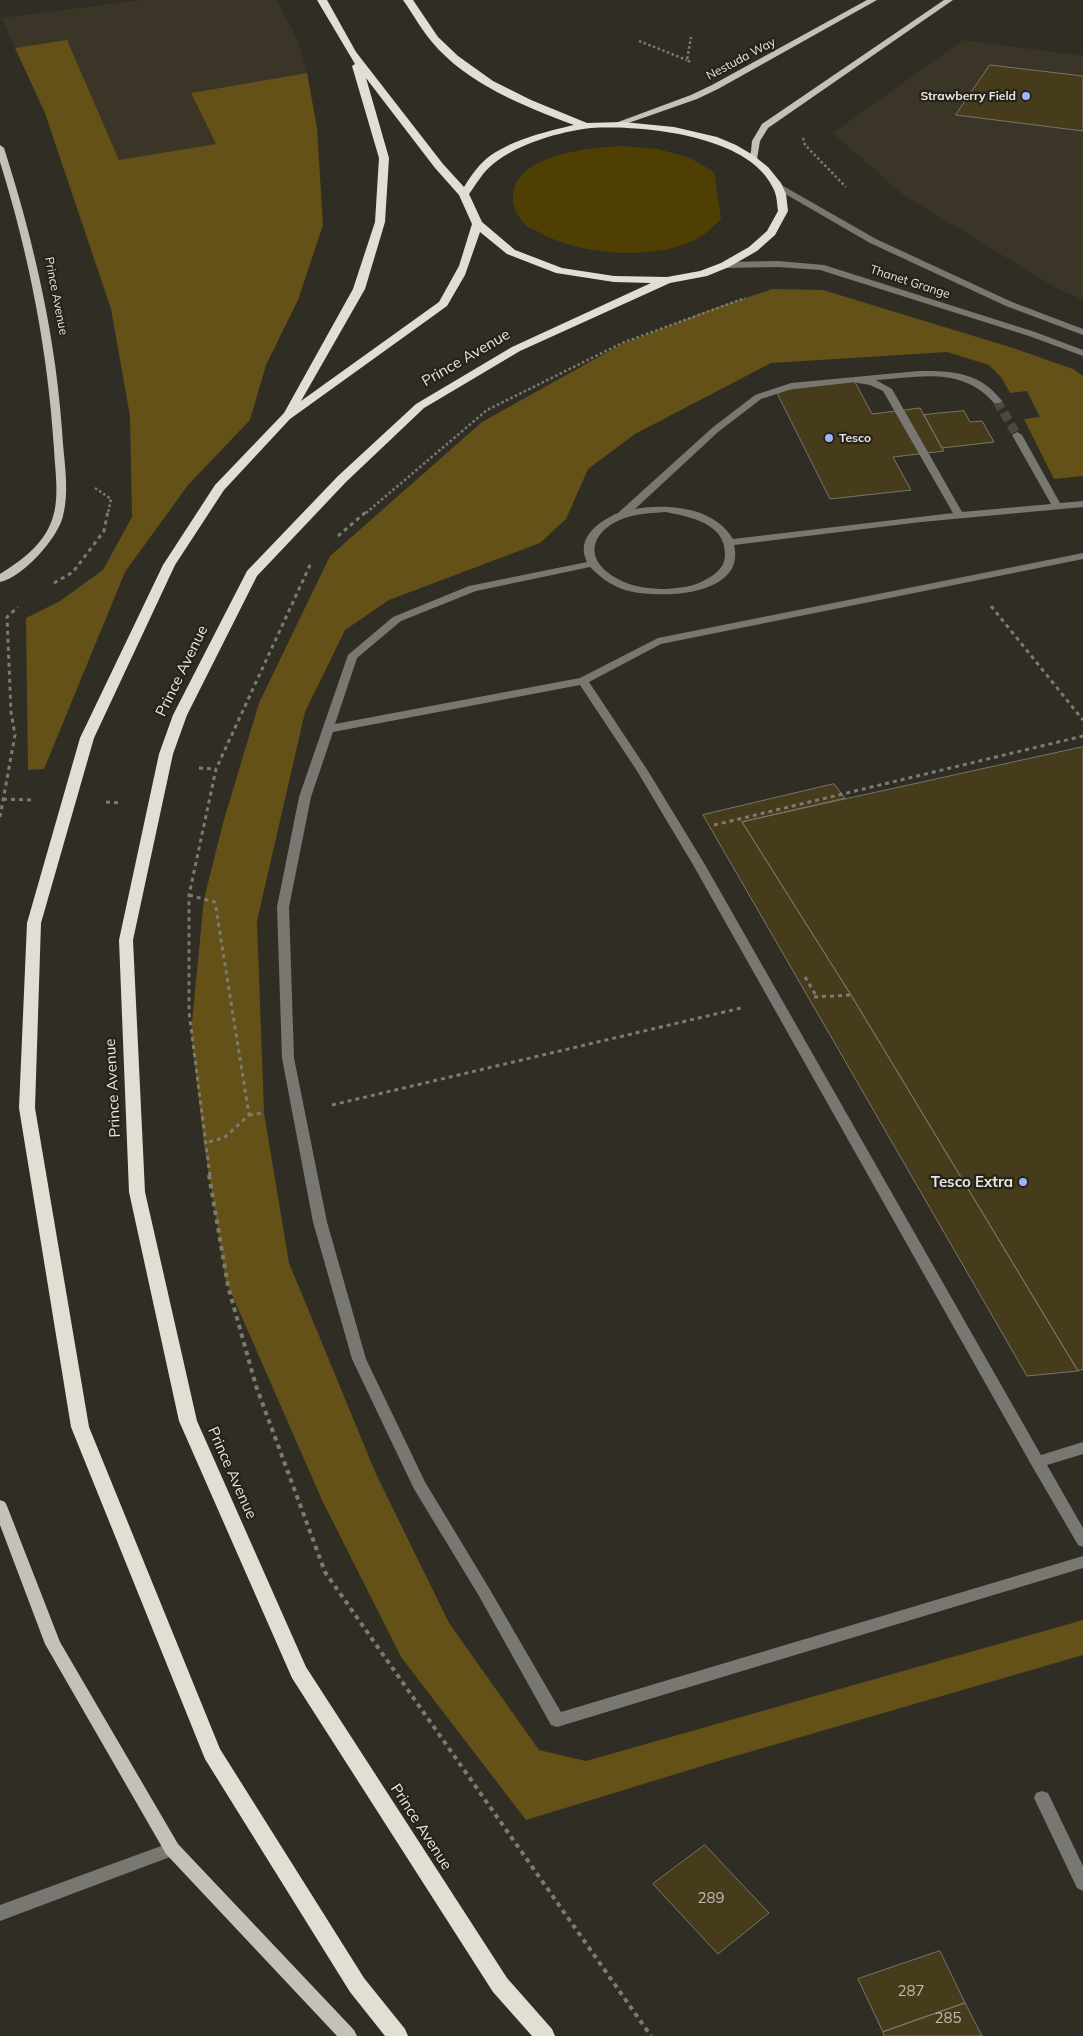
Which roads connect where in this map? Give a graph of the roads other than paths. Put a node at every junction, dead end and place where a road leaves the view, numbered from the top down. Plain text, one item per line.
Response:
1 (322, 0) edge
2 (408, 0) edge
3 (873, 0) edge
4 (950, 0) edge
5 (352, 53) junction
6 (614, 125) junction
7 (586, 126) junction
8 (0, 148) edge
9 (753, 159) junction
10 (778, 186) junction
11 (464, 194) junction
12 (477, 224) junction
13 (725, 265) junction
14 (667, 280) junction
15 (1083, 332) edge
16 (1083, 353) edge
17 (852, 379) junction
18 (997, 401) tunnel mouth
19 (286, 417) junction
20 (1017, 435) tunnel mouth
21 (1083, 504) edge
22 (1058, 506) junction
23 (622, 515) junction
24 (959, 515) junction
25 (730, 542) junction
26 (1083, 556) edge
27 (592, 564) junction
28 (0, 579) edge
29 (583, 681) junction
30 (328, 730) junction
31 (1083, 1448) edge
32 (1037, 1462) junction
33 (0, 1506) edge
34 (1083, 1542) edge
35 (1083, 1562) edge
36 (1042, 1798) dead end
37 (172, 1848) junction
38 (1083, 1883) edge
39 (0, 1913) edge
40 (348, 2036) edge
41 (398, 2036) edge
42 (545, 2036) edge

1 - 5 highway
2 - 7 highway
3 - 6 main road, Nestuda Way
4 - 9 main road
5 - 11 highway
5 - 19 highway
6 - 7 highway
6 - 9 highway
7 - 11 highway
8 - 28 main road, Prince Avenue
9 - 10 highway
10 - 13 highway
10 - 15 street, Thanet Grange
11 - 12 highway
12 - 14 highway
12 - 19 highway
13 - 14 highway
13 - 16 street, Thanet Grange
14 - 42 highway, Prince Avenue
17 - 18 street
17 - 23 street
17 - 24 street
19 - 41 highway
20 - 22 street
21 - 22 street
22 - 24 street
23 - 25 street
23 - 27 street
24 - 25 street
25 - 27 street
26 - 29 street
27 - 30 street
29 - 30 street
29 - 32 street
30 - 35 street
31 - 32 street
32 - 34 street
33 - 37 main road
36 - 38 street
37 - 39 street
37 - 40 main road

